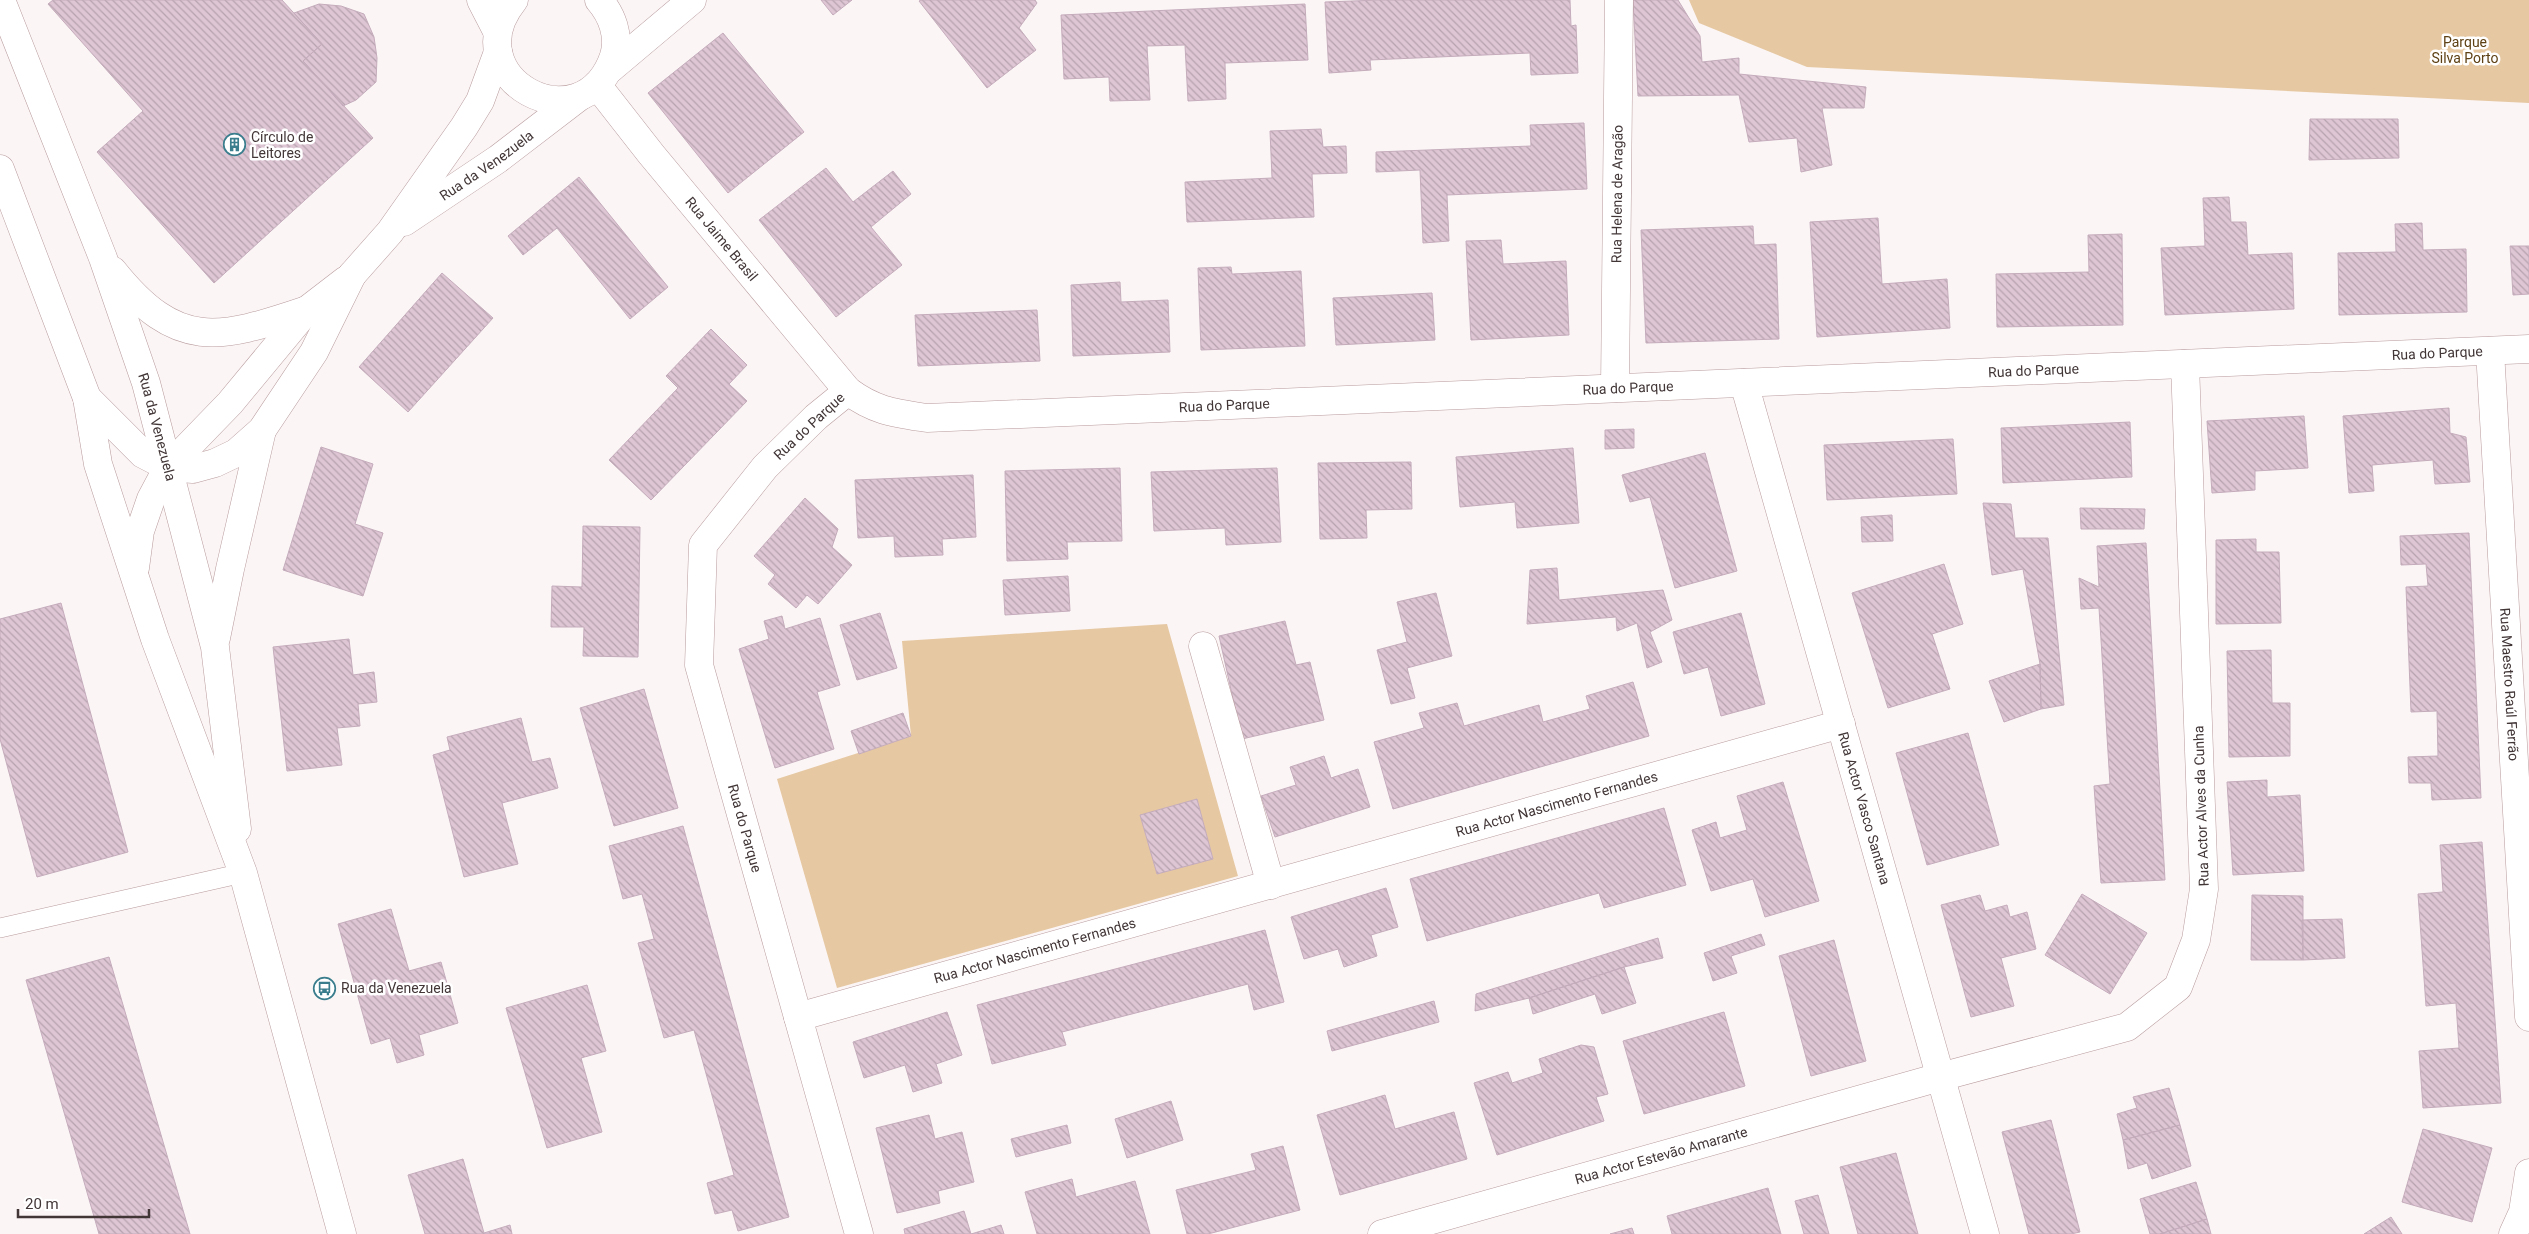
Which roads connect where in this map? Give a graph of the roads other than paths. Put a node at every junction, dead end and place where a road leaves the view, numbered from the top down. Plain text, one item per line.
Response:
1 (1, 0) edge
2 (481, 0) edge
3 (514, 0) edge
4 (599, 0) edge
5 (692, 0) edge
6 (1619, 0) edge
7 (498, 42) junction
8 (595, 84) junction
9 (0, 169) edge
10 (390, 232) junction
11 (102, 258) junction
12 (352, 275) junction
13 (307, 310) junction
14 (2529, 349) edge
15 (2490, 350) junction
16 (2185, 364) junction
17 (1744, 383) junction
18 (1614, 388) junction
19 (848, 391) junction
20 (87, 398) junction
21 (262, 430) junction
22 (168, 467) junction
23 (134, 575) junction
24 (1204, 646) dead end
25 (215, 647) junction
26 (1841, 724) junction
27 (243, 873) junction
28 (1271, 885) junction
29 (0, 928) edge
30 (798, 1017) junction
31 (2529, 1017) edge
32 (1940, 1077) junction
33 (2529, 1173) edge
34 (342, 1234) edge
35 (859, 1234) edge
36 (1382, 1234) edge
37 (1985, 1234) edge
38 (2513, 1234) edge

1 - 11 street, Rua da Venezuela
2 - 7 street
3 - 7 street, Rua da Venezuela
4 - 8 street
5 - 8 street, Rua da Venezuela
6 - 18 street, Rua Helena de Aragão
7 - 8 street
7 - 10 street, Rua da Venezuela
8 - 10 street, Rua da Venezuela
8 - 19 street, Rua Jaime Brasil
9 - 20 street, Rua da Venezuela
10 - 12 street, Rua da Venezuela
11 - 13 street
11 - 22 street, Rua da Venezuela
12 - 13 street
12 - 21 street
13 - 22 street
14 - 15 street, Rua do Parque
15 - 16 street, Rua do Parque
15 - 31 street, Rua Maestro Raúl Ferrão
16 - 17 street, Rua do Parque
16 - 32 street, Rua Actor Alves da Cunha
17 - 18 street, Rua do Parque
17 - 26 street, Rua Actor Vasco Santana
18 - 19 street, Rua do Parque
19 - 30 street, Rua do Parque
20 - 22 street
20 - 23 street, Rua da Venezuela
21 - 22 street
21 - 25 street
22 - 23 street
22 - 25 street, Rua da Venezuela
23 - 27 street, Rua da Venezuela
24 - 28 street
25 - 27 street, Rua da Venezuela
26 - 28 street, Rua Actor Nascimento Fernandes
26 - 32 street, Rua Actor Vasco Santana
27 - 29 lane
27 - 34 street, Rua da Venezuela
28 - 30 street, Rua Actor Nascimento Fernandes
30 - 35 street, Rua do Parque
32 - 36 street, Rua Actor Estevão Amarante
32 - 37 street, Rua Actor Vasco Santana
33 - 38 street

